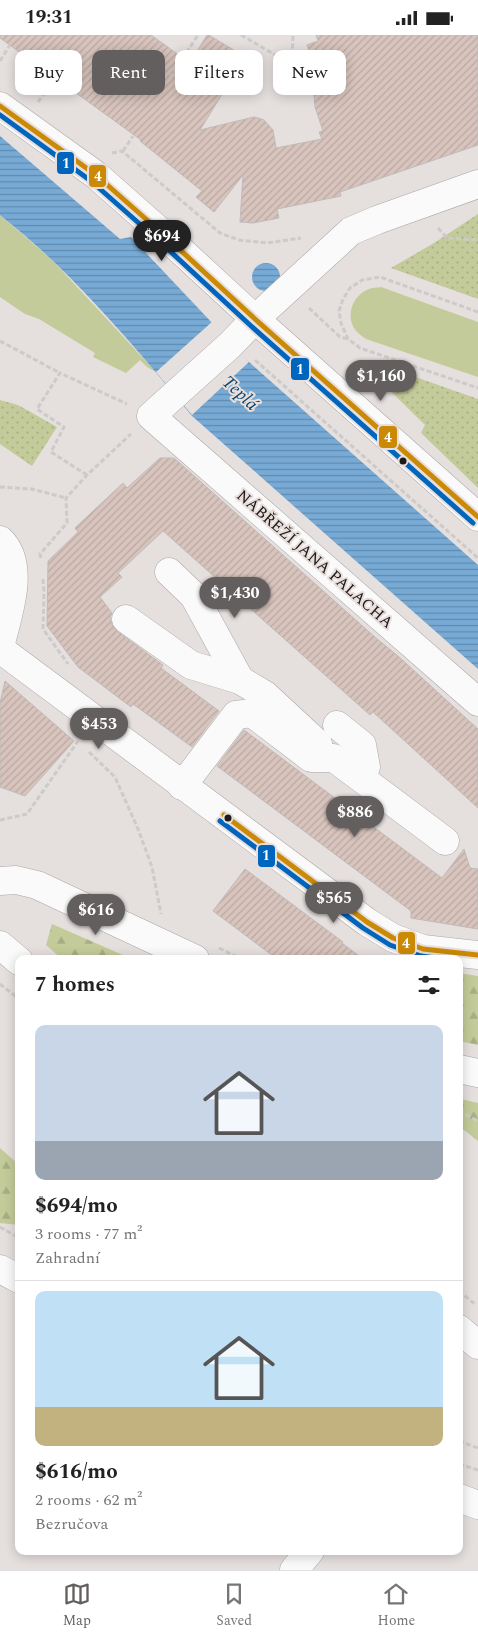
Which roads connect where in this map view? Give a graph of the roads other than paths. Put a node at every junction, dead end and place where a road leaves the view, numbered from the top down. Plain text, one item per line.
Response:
1 (0, 106) edge
2 (478, 183) edge
3 (255, 319) junction
4 (478, 517) edge
5 (0, 540) edge
6 (169, 571) dead end
7 (126, 619) dead end
8 (0, 648) edge
9 (240, 680) junction
10 (478, 702) edge
11 (338, 725) dead end
12 (334, 758) junction
13 (360, 777) junction
14 (182, 786) junction
15 (445, 841) dead end
16 (0, 881) edge
17 (0, 945) edge
18 (186, 955) edge
19 (478, 955) edge
20 (15, 958) edge
21 (463, 1070) edge
22 (478, 1073) edge
23 (0, 1269) edge
24 (15, 1277) edge
25 (463, 1332) edge
26 (478, 1345) edge
27 (463, 1499) edge
28 (478, 1505) edge
29 (307, 1555) edge
30 (294, 1570) edge

1 - 3 street
2 - 3 street
3 - 4 street
3 - 10 street, NÁBŘEŽÍ JANA PALACHA
5 - 8 street
6 - 9 street
7 - 9 street
8 - 14 street
9 - 12 street
11 - 13 street
12 - 13 street
12 - 14 street
13 - 15 street
14 - 19 street
16 - 18 street
17 - 20 street
21 - 22 street
23 - 24 street
25 - 26 street
27 - 28 street
29 - 30 street

